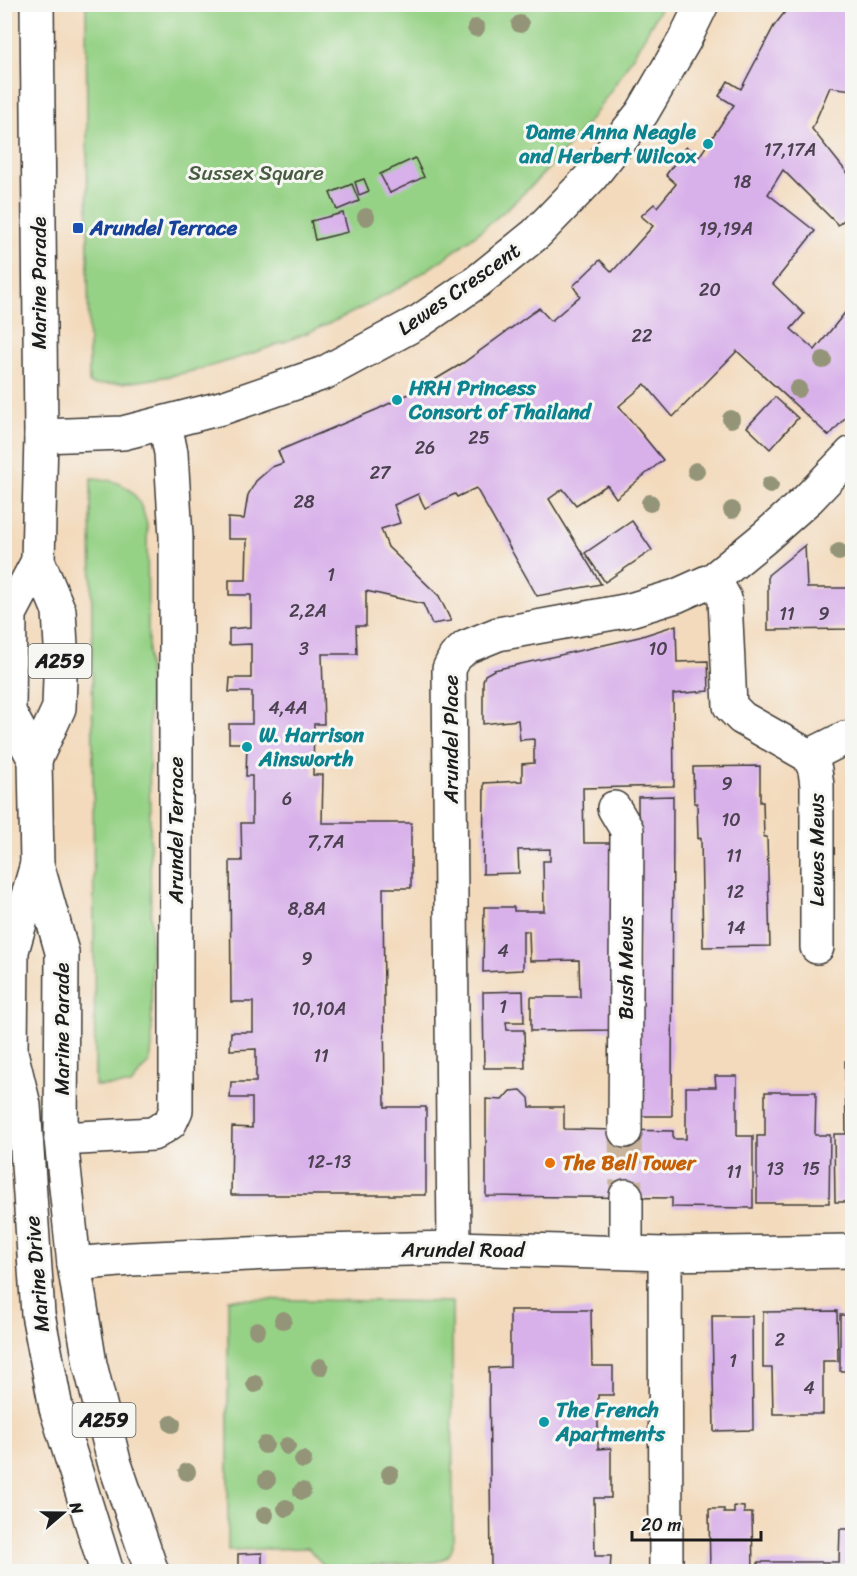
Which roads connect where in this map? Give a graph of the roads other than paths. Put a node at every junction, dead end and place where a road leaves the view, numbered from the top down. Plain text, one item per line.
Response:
1 (37, 4) edge
2 (702, 4) edge
3 (165, 424) junction
4 (41, 436) junction
5 (852, 453) edge
6 (38, 561) junction
7 (714, 579) junction
8 (845, 738) dead end
9 (809, 756) junction
10 (35, 760) junction
11 (614, 807) dead end
12 (36, 864) junction
13 (817, 947) dead end
14 (8, 1062) edge
15 (625, 1131) tunnel mouth
16 (61, 1139) junction
17 (626, 1196) tunnel mouth
18 (454, 1248) junction
19 (852, 1251) edge
20 (626, 1252) junction
21 (665, 1254) junction
22 (74, 1264) junction
23 (107, 1572) edge
24 (152, 1572) edge
25 (666, 1572) edge

1 - 4 street, Marine Parade / A259
2 - 3 street, Lewes Crescent
3 - 4 street, Lewes Crescent
3 - 16 street, Arundel Terrace
4 - 6 street, Marine Parade / A259
5 - 7 street, Arundel Place
6 - 10 street, Marine Parade / A259
6 - 10 street, Marine Parade / A259
7 - 9 street
7 - 18 street, Arundel Place
8 - 9 street
9 - 13 street, Lewes Mews
10 - 12 street, Marine Parade / A259
11 - 15 street, Bush Mews
12 - 14 street, Marine Drive / A259
12 - 16 street, Marine Parade / A259
14 - 23 street, Marine Drive / A259
16 - 22 street, Marine Parade / A259
17 - 20 street
18 - 20 street, Arundel Road
18 - 22 street, Arundel Road
19 - 21 street, Arundel Road
20 - 21 street, Arundel Road
21 - 25 street
22 - 24 street, Marine Drive / A259

